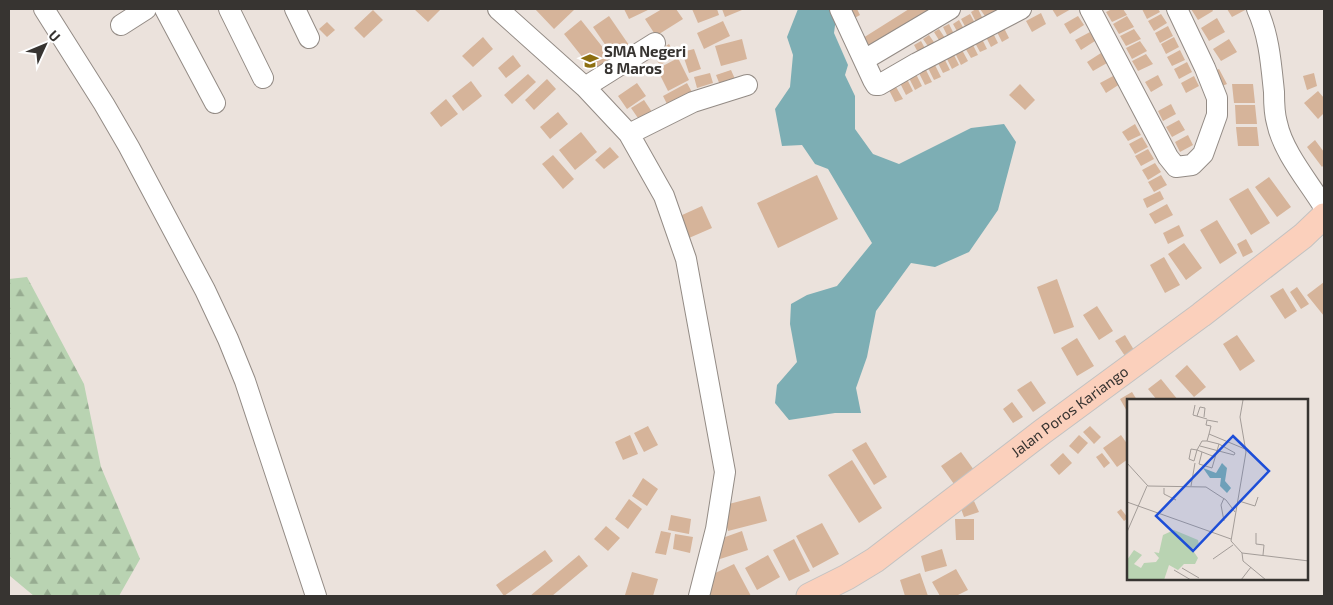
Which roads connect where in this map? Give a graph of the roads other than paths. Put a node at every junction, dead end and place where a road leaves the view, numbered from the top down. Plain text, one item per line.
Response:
1 (44, 9) edge
2 (146, 9) edge
3 (165, 9) edge
4 (229, 9) edge
5 (295, 9) edge
6 (498, 9) edge
7 (840, 9) edge
8 (950, 9) edge
9 (1090, 9) edge
10 (1176, 9) edge
11 (1257, 9) edge
12 (1010, 11) edge
13 (121, 25) dead end
14 (309, 38) dead end
15 (655, 43) dead end
16 (864, 60) junction
17 (263, 78) dead end
18 (747, 85) dead end
19 (585, 87) junction
20 (215, 103) dead end
21 (629, 134) junction
22 (1324, 207) edge
23 (1324, 216) edge
24 (814, 595) edge
25 (316, 596) edge
26 (698, 596) edge

1 - 25 street
2 - 13 street
3 - 20 street
4 - 17 street
5 - 14 street
6 - 19 street
7 - 16 street
8 - 16 street
9 - 10 street
11 - 22 street
12 - 16 street
15 - 19 street
18 - 21 street
19 - 21 street
21 - 26 street
23 - 24 main road, Jalan Poros Kariango

